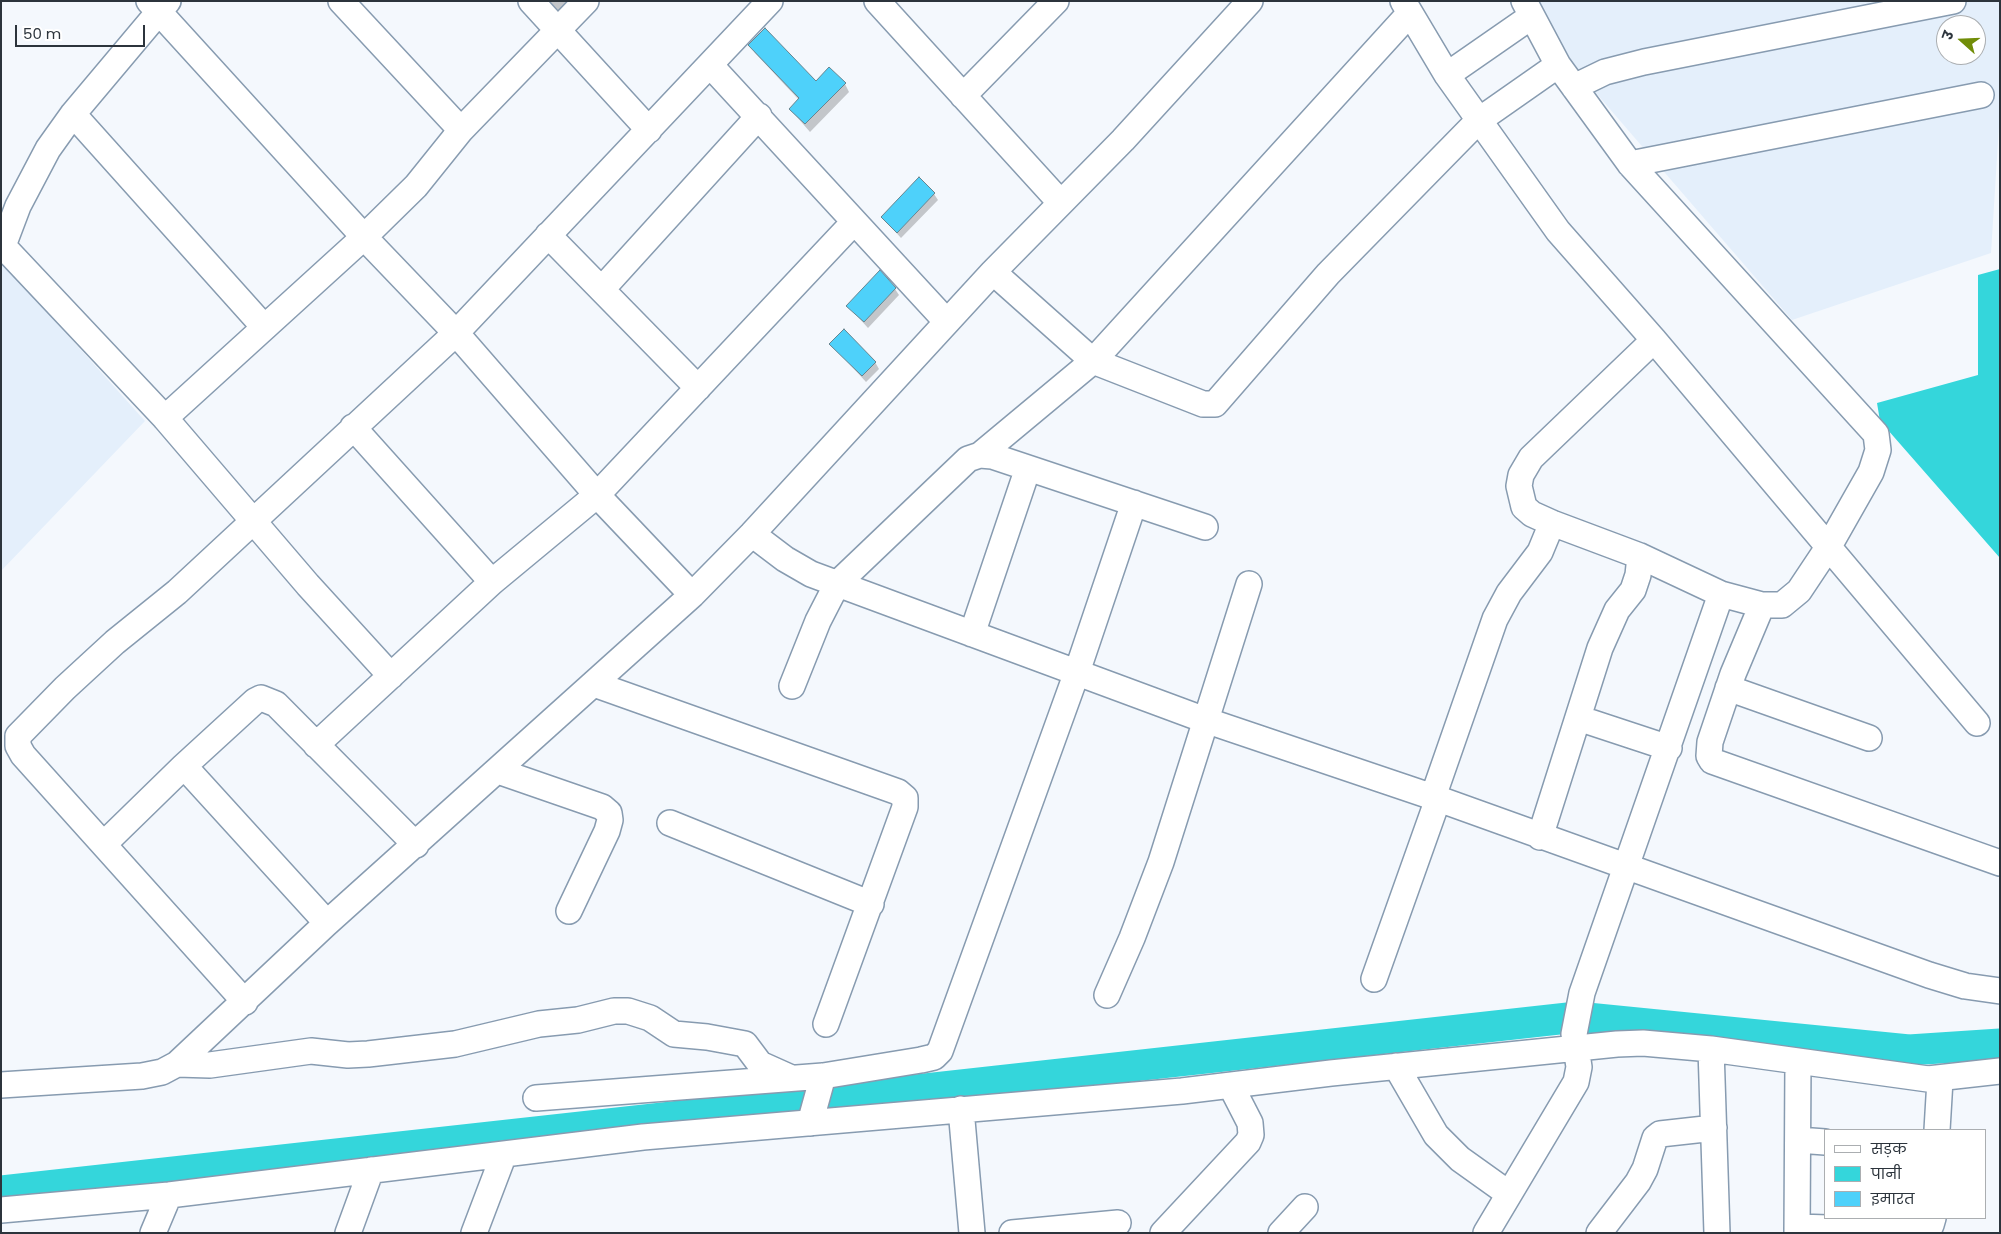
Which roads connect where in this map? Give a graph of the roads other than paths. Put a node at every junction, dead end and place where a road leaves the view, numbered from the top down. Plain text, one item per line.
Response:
1 (341, 1) edge
2 (531, 1) edge
3 (586, 1) edge
4 (770, 1) edge
5 (877, 1) edge
6 (1056, 1) edge
7 (1250, 1) edge
8 (1953, 1) edge
9 (159, 5) edge
10 (1406, 7) edge
11 (1528, 8) edge
12 (559, 31) junction
13 (1558, 65) junction
14 (710, 66) junction
15 (1447, 75) junction
16 (1574, 87) junction
17 (1981, 95) dead end
18 (963, 96) junction
19 (73, 114) junction
20 (759, 116) junction
21 (1478, 120) junction
22 (461, 130) junction
23 (649, 130) junction
24 (1630, 164) junction
25 (1060, 202) junction
26 (854, 222) junction
27 (548, 235) junction
28 (364, 237) junction
29 (2, 248) edge
30 (994, 272) junction
31 (602, 290) junction
32 (947, 322) junction
33 (264, 327) junction
34 (456, 333) junction
35 (1654, 340) junction
36 (1093, 361) junction
37 (698, 388) junction
38 (165, 418) junction
39 (353, 427) junction
40 (980, 454) junction
41 (1028, 468) junction
42 (597, 495) junction
43 (1134, 503) junction
44 (253, 522) junction
45 (1552, 523) junction
46 (1205, 527) dead end
47 (752, 534) junction
48 (1828, 546) junction
49 (1640, 556) junction
50 (492, 582) junction
51 (837, 584) junction
52 (1249, 584) dead end
53 (1721, 594) junction
54 (692, 596) junction
55 (1762, 605) junction
56 (972, 634) junction
57 (1698, 665) junction
58 (1077, 672) junction
59 (391, 676) junction
60 (1731, 681) junction
61 (594, 684) junction
62 (792, 686) dead end
63 (1578, 718) junction
64 (1204, 720) junction
65 (1977, 724) dead end
66 (1869, 738) dead end
67 (316, 745) junction
68 (1669, 748) junction
69 (184, 766) junction
70 (498, 772) junction
71 (1436, 798) junction
72 (670, 823) dead end
73 (1540, 837) junction
74 (104, 844) junction
75 (416, 845) junction
76 (2000, 862) edge
77 (1628, 866) junction
78 (871, 904) junction
79 (569, 911) dead end
80 (327, 924) junction
81 (1374, 979) dead end
82 (2000, 991) edge
83 (1106, 995) dead end
84 (245, 1002) junction
85 (826, 1024) dead end
86 (1576, 1032) junction
87 (1711, 1049) junction
88 (1798, 1061) junction
89 (177, 1064) junction
90 (1396, 1066) junction
91 (2000, 1071) edge
92 (792, 1078) junction
93 (822, 1080) junction
94 (1940, 1080) junction
95 (1, 1085) edge
96 (1231, 1086) junction
97 (536, 1098) dead end
98 (960, 1109) junction
99 (811, 1117) junction
100 (1714, 1128) junction
101 (1937, 1129) edge
102 (1798, 1140) junction
103 (1824, 1142) edge
104 (504, 1154) junction
105 (372, 1170) junction
106 (169, 1194) junction
107 (1509, 1194) junction
108 (1304, 1207) dead end
109 (1, 1210) edge
110 (1933, 1219) edge
111 (1118, 1223) dead end
112 (1798, 1230) edge
113 (153, 1233) edge
114 (348, 1233) edge
115 (474, 1233) edge
116 (972, 1233) edge
117 (1012, 1233) edge
118 (1163, 1233) edge
119 (1282, 1233) edge
120 (1486, 1233) edge
121 (1599, 1233) edge
122 (1717, 1233) edge

1 - 22 street
2 - 12 street
3 - 12 street
4 - 14 street
5 - 18 street
6 - 18 street
7 - 25 street
8 - 16 street
9 - 19 street
9 - 28 street
10 - 15 street
10 - 36 street
11 - 13 street
11 - 15 street
12 - 22 street
12 - 23 street
13 - 16 street
13 - 21 street
14 - 20 street
14 - 23 street
15 - 21 street
16 - 24 street
17 - 24 street
18 - 25 street
19 - 29 street
19 - 33 street
20 - 26 street
20 - 31 street
21 - 35 street
21 - 36 street
22 - 28 street
23 - 27 street
24 - 48 street
25 - 30 street
26 - 32 street
26 - 37 street
27 - 31 street
27 - 34 street
28 - 33 street
28 - 34 street
29 - 38 street
30 - 32 street
30 - 36 street
31 - 37 street
32 - 47 street
33 - 38 street
34 - 39 street
34 - 42 street
35 - 45 street
35 - 48 street
36 - 40 street
37 - 42 street
38 - 44 street
39 - 44 street
39 - 50 street
40 - 41 street
40 - 51 street
41 - 43 street
41 - 56 street
42 - 50 street
42 - 54 street
43 - 46 street
43 - 58 street
44 - 59 street
44 - 74 street
45 - 49 street
45 - 71 street
47 - 51 street
47 - 54 street
48 - 55 street
48 - 65 street
49 - 53 street
49 - 63 street
50 - 59 street
51 - 56 street
51 - 62 street
52 - 64 street
53 - 55 street
53 - 57 street
54 - 61 street
55 - 60 street
56 - 58 street
57 - 60 street
57 - 68 street
58 - 64 street
58 - 93 street
59 - 67 street
60 - 66 street
60 - 76 street
61 - 70 street
61 - 78 street
63 - 68 street
63 - 73 street
64 - 71 street
64 - 83 street
67 - 69 street
67 - 75 street
68 - 77 street
69 - 74 street
69 - 80 street
70 - 75 street
70 - 79 street
71 - 73 street
71 - 81 street
72 - 78 street
73 - 77 street
74 - 84 street
75 - 80 street
77 - 82 street
77 - 86 street
78 - 85 street
80 - 84 street
84 - 89 street
86 - 87 street
86 - 90 street
86 - 107 street
87 - 88 street
87 - 100 street
88 - 94 street
88 - 102 street
89 - 92 street
89 - 95 street
90 - 96 street
90 - 107 street
91 - 94 street
92 - 93 street
92 - 97 street
93 - 99 street
94 - 101 street
96 - 98 street
96 - 118 street
98 - 99 street
98 - 116 street
99 - 104 street
100 - 121 street
100 - 122 street
102 - 103 street
102 - 112 street
104 - 105 street
104 - 115 street
105 - 106 street
105 - 114 street
106 - 109 street
106 - 113 street
107 - 120 street
108 - 119 street
110 - 112 street
111 - 117 street

